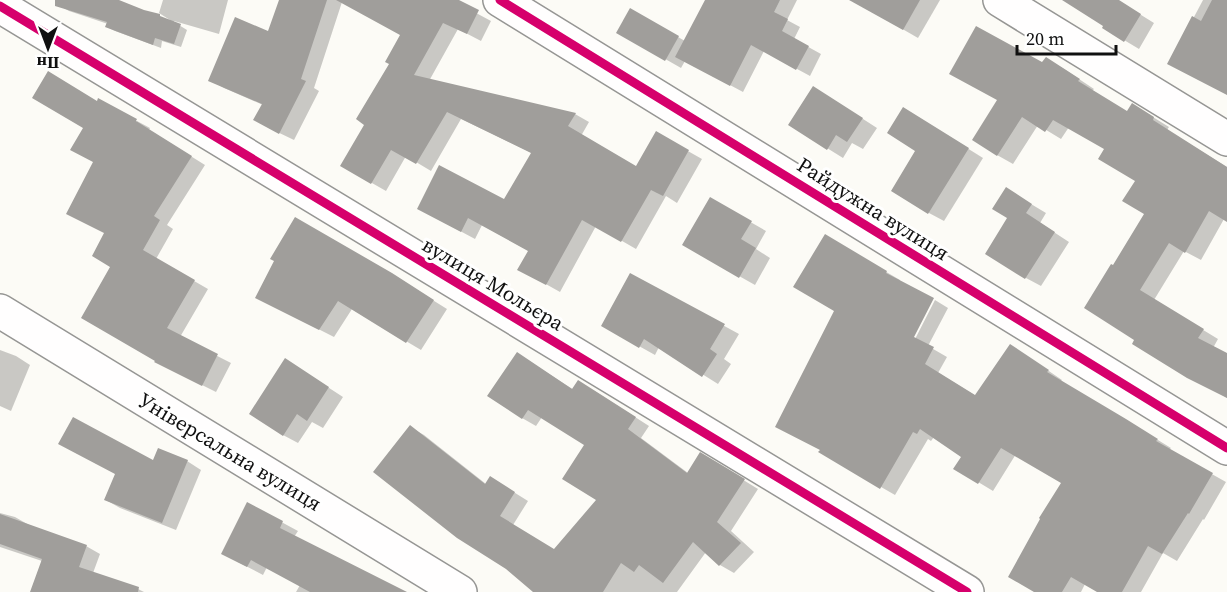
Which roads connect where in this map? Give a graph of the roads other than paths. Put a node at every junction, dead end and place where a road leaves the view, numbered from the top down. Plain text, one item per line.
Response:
1 (500, 0) edge
2 (1000, 0) edge
3 (0, 6) edge
4 (1227, 140) edge
5 (0, 311) edge
6 (1227, 448) edge
7 (460, 592) edge
8 (967, 592) edge

1 - 6 street, Райдужна вулиця
2 - 4 street
3 - 8 street, вулиця Мольєра
5 - 7 street, Універсальна вулиця

